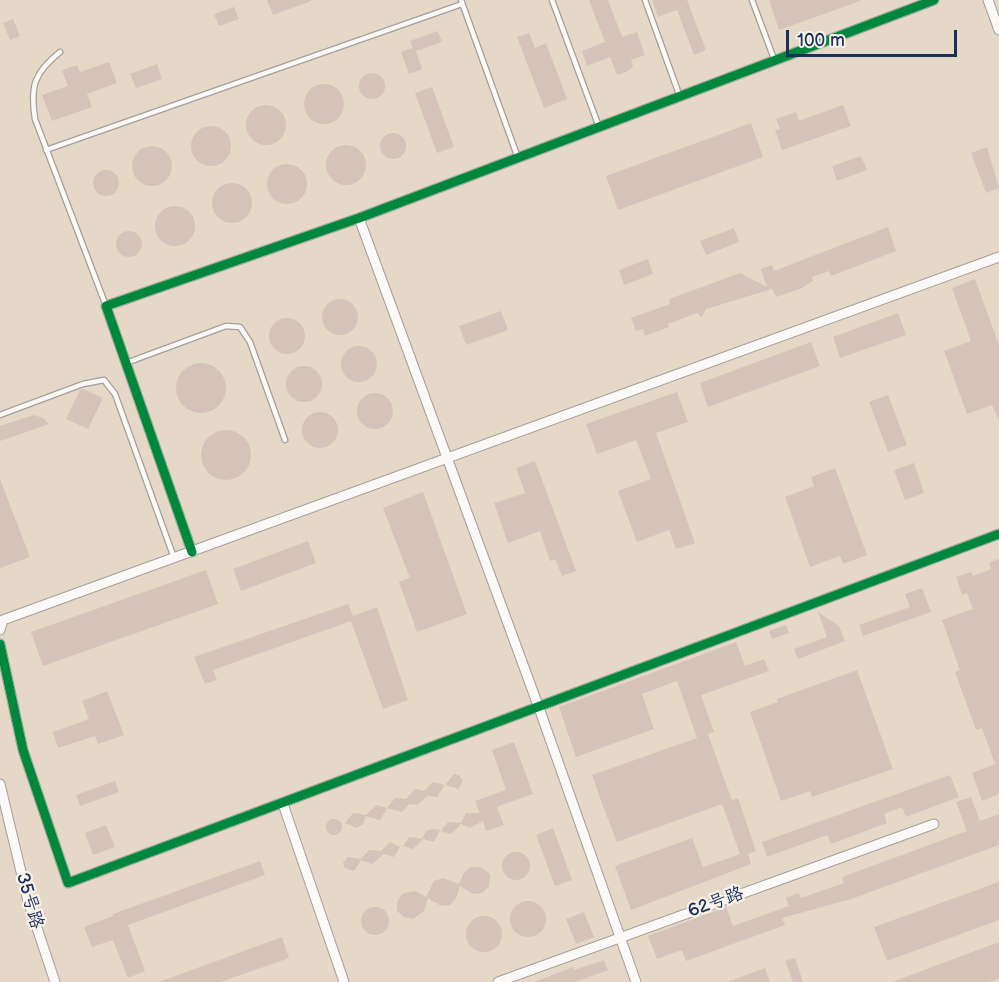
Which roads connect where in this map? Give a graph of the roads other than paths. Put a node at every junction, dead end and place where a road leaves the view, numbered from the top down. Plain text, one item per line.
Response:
1 (552, 0) edge
2 (645, 0) edge
3 (752, 0) edge
4 (934, 0) edge
5 (988, 0) edge
6 (462, 2) edge
7 (999, 30) edge
8 (60, 52) dead end
9 (775, 60) junction
10 (680, 97) junction
11 (599, 127) junction
12 (46, 150) junction
13 (518, 159) junction
14 (359, 218) junction
15 (999, 257) edge
16 (106, 306) junction
17 (126, 363) junction
18 (0, 415) edge
19 (285, 440) dead end
20 (448, 460) junction
21 (999, 534) edge
22 (192, 552) junction
23 (174, 558) junction
24 (0, 630) edge
25 (0, 644) edge
26 (539, 708) junction
27 (0, 784) edge
28 (283, 804) junction
29 (934, 824) dead end
30 (620, 937) junction
31 (54, 982) edge
32 (344, 982) edge
33 (498, 982) edge
34 (636, 982) edge

1 - 11 lane
2 - 10 lane
3 - 9 lane
4 - 9 street
5 - 7 street
6 - 12 lane
6 - 13 lane
8 - 12 lane
9 - 10 street
10 - 11 street
11 - 13 street
12 - 16 lane
13 - 14 street
14 - 16 street
14 - 20 street
15 - 20 street
16 - 17 street
17 - 19 lane
17 - 22 street
18 - 23 lane
20 - 22 street
20 - 26 street
21 - 26 street
22 - 23 street
23 - 24 street
25 - 28 street
26 - 28 street
26 - 30 street
27 - 31 street, 35号路
28 - 32 street
29 - 30 street, 62号路
30 - 33 street, 62号路
30 - 34 street

